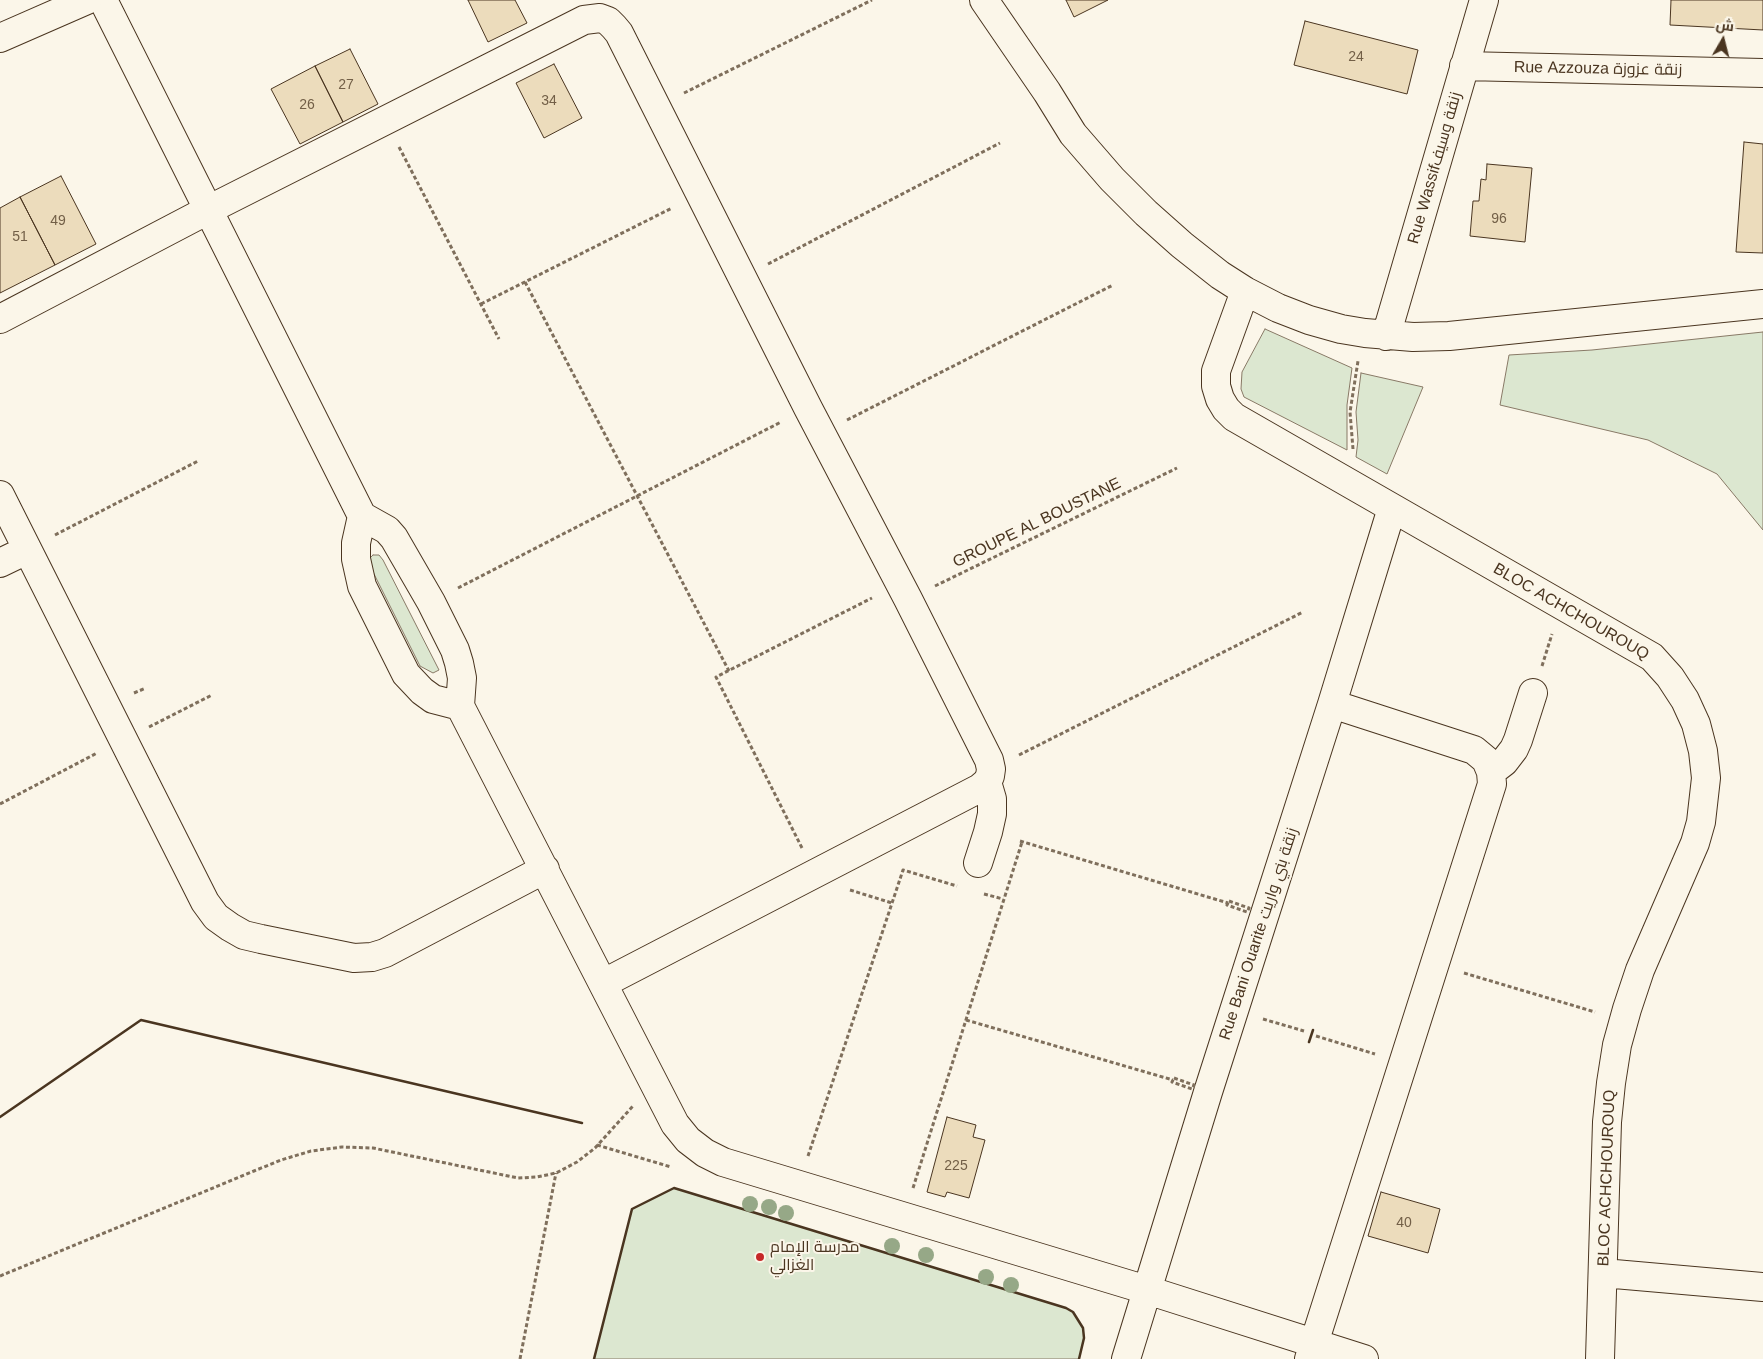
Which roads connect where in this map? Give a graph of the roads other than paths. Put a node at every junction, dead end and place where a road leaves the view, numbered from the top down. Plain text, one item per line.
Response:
1 (88, 0) edge
2 (103, 0) edge
3 (984, 0) edge
4 (1484, 0) edge
5 (0, 38) edge
6 (1464, 66) junction
7 (1763, 73) edge
8 (208, 210) junction
9 (1245, 291) junction
10 (1763, 304) edge
11 (0, 319) edge
12 (1386, 336) junction
13 (0, 495) edge
14 (1392, 508) junction
15 (362, 516) junction
16 (28, 550) junction
17 (0, 563) edge
18 (1534, 693) road end
19 (1332, 704) junction
20 (460, 706) junction
21 (1491, 772) junction
22 (989, 776) junction
23 (978, 863) dead end
24 (545, 869) junction
25 (604, 983) junction
26 (1603, 1273) junction
27 (1763, 1287) edge
28 (1147, 1290) junction
29 (1312, 1351) edge
30 (1126, 1359) edge
31 (1364, 1359) edge
32 (1600, 1359) edge

1 - 5 street
2 - 8 street
3 - 9 street
4 - 6 street, Rue Wassifزنقة وسيف
6 - 7 street, Rue Azzouza زنقة عزوزة
6 - 12 street, Rue Wassifزنقة وسيف
8 - 11 street
8 - 15 street
8 - 22 street
9 - 12 street
9 - 14 street, BLOC ACHCHOUROUQ
10 - 12 street
13 - 16 street
14 - 19 street, Rue Bani Ouarite زنقة بني واريت
14 - 26 street, BLOC ACHCHOUROUQ
15 - 20 street
15 - 20 street
16 - 17 street
16 - 24 street
18 - 21 street
19 - 21 street
19 - 28 street, Rue Bani Ouarite زنقة بني واريت
20 - 24 street
21 - 29 street
22 - 23 street
22 - 25 street
24 - 25 street
25 - 28 street
26 - 27 street
26 - 32 street, BLOC ACHCHOUROUQ
28 - 29 street
28 - 30 street, Rue Bani Ouarite زنقة بني واريت
29 - 31 street

